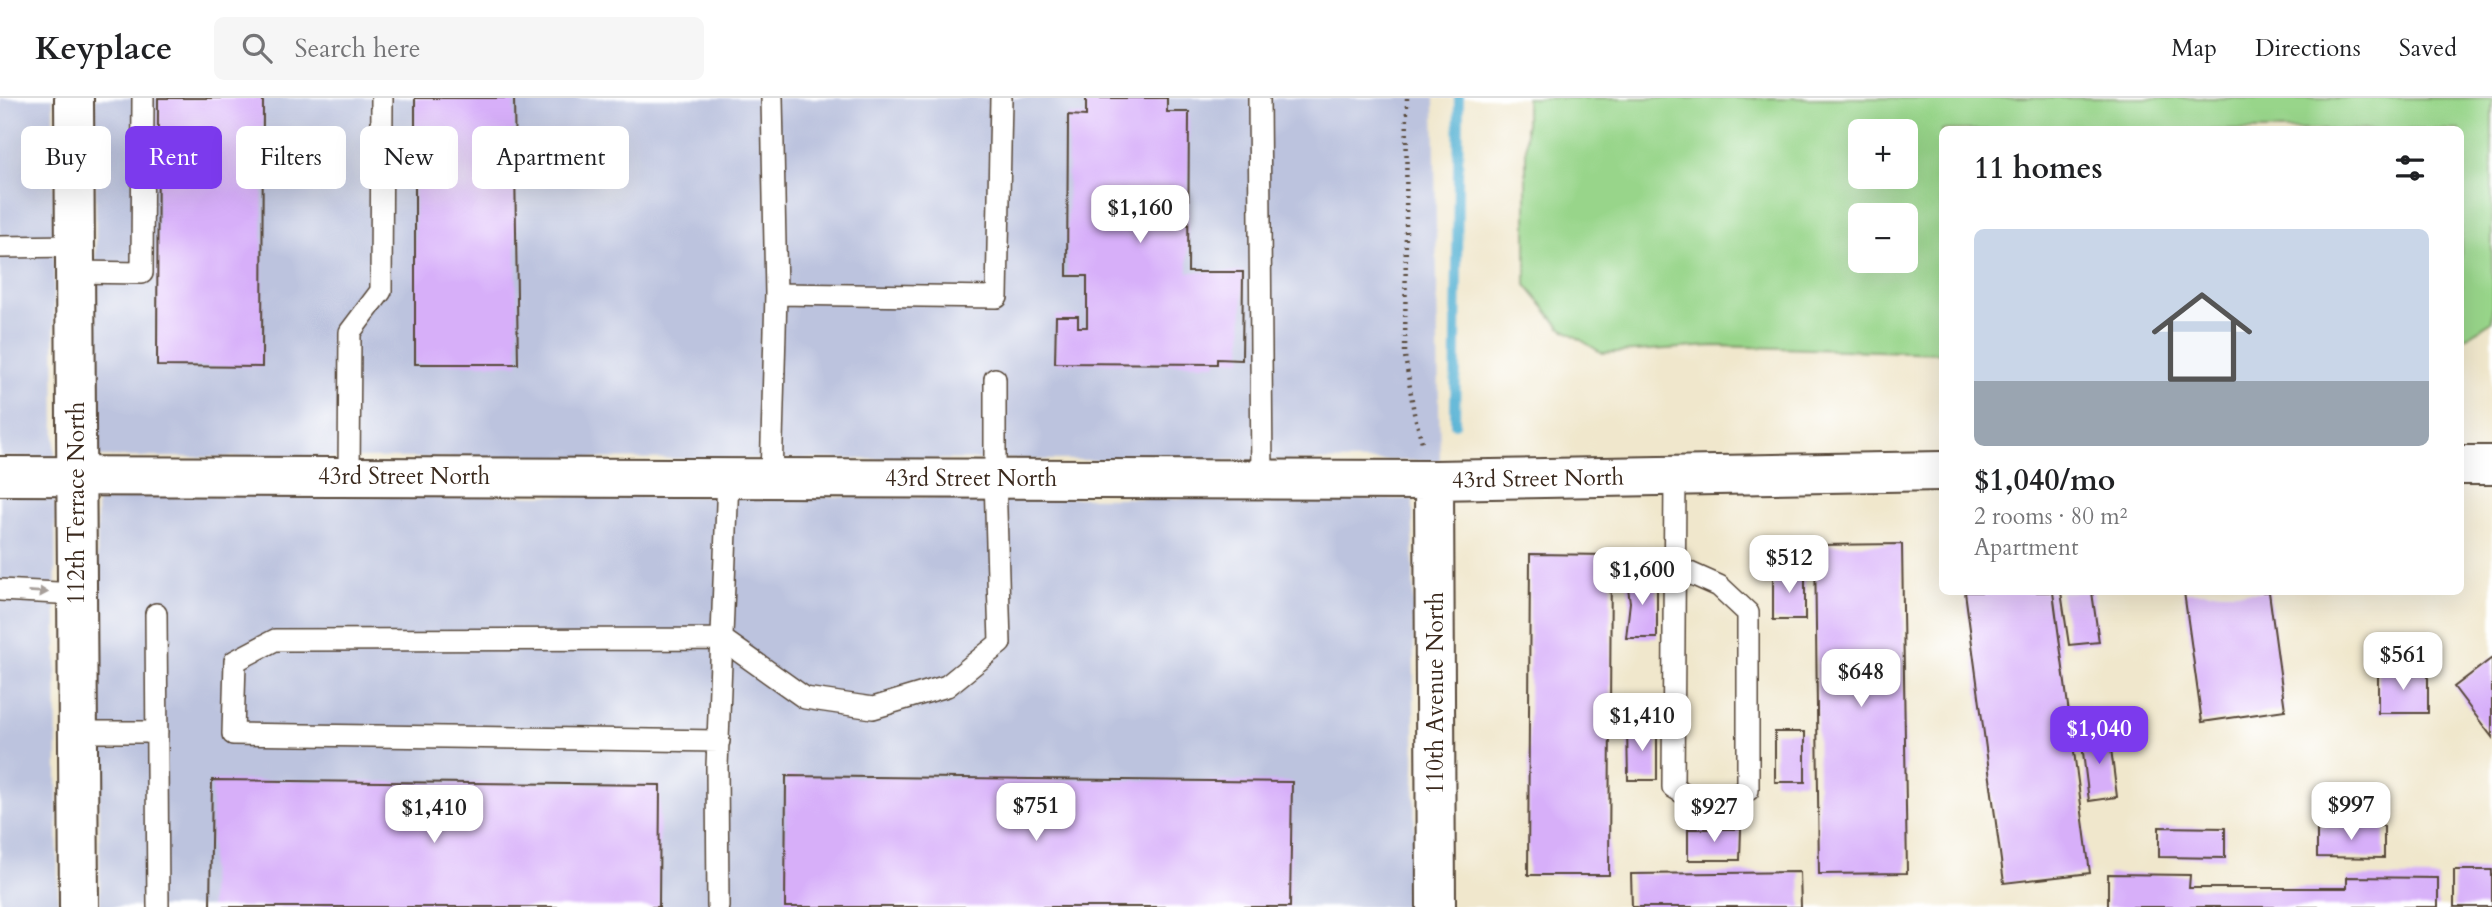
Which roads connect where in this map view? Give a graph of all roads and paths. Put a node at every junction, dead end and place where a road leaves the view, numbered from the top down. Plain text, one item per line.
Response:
1 (74, 98) edge
2 (144, 98) edge
3 (382, 98) edge
4 (772, 98) edge
5 (1001, 98) edge
6 (1259, 98) edge
7 (1407, 98) edge
8 (0, 247) edge
9 (75, 259) junction
10 (776, 294) junction
11 (995, 379) dead end
12 (2464, 465) edge
13 (2492, 465) edge
14 (1939, 471) edge
15 (0, 475) edge
16 (76, 476) junction
17 (349, 476) junction
18 (1675, 476) junction
19 (728, 478) junction
20 (771, 478) junction
21 (995, 478) junction
22 (1262, 479) junction
23 (1434, 480) junction
24 (1674, 566) junction
25 (0, 590) edge
26 (77, 594) junction
27 (156, 614) dead end
28 (722, 639) junction
29 (78, 732) junction
30 (157, 732) junction
31 (719, 741) junction
32 (79, 907) edge
33 (158, 907) edge
34 (718, 907) edge
35 (1436, 907) edge

1 - 9 street, 112th Terrace North
2 - 9 lane
3 - 17 lane
4 - 10 lane
5 - 10 lane
6 - 22 lane
7 - 23 path
8 - 9 lane
9 - 16 street, 112th Terrace North
10 - 20 lane
11 - 21 lane
12 - 13 street
14 - 18 street, 43rd Street North
15 - 16 street, 43rd Street North
16 - 17 street, 43rd Street North
16 - 26 street, 112th Terrace North
17 - 19 street, 43rd Street North
18 - 23 street, 43rd Street North
18 - 24 lane
19 - 20 street, 43rd Street North
19 - 28 lane
20 - 21 street, 43rd Street North
21 - 22 street, 43rd Street North
21 - 28 lane
22 - 23 street, 43rd Street North
23 - 35 street, 110th Avenue North
24 - 24 lane
25 -> 26 lane
26 - 29 street, 112th Terrace North
27 - 30 lane
28 - 31 lane
28 - 31 lane
29 - 30 lane
29 - 32 street, 112th Terrace North
30 - 33 lane
31 - 34 lane

